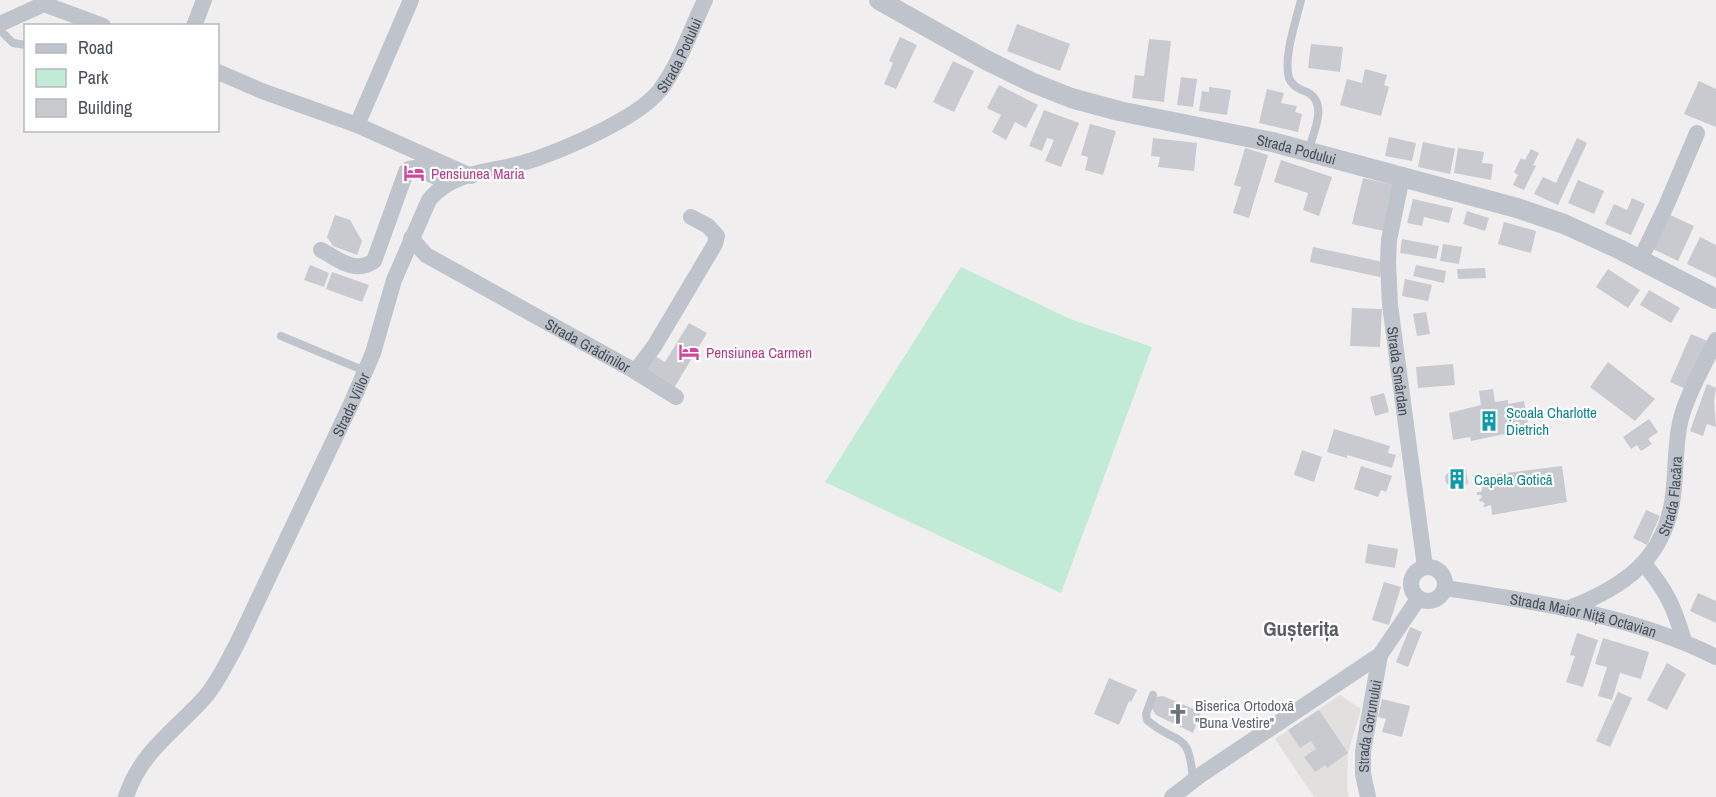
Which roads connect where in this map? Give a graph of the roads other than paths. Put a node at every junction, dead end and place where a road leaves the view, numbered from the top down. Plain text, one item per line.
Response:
1 (204, 0) edge
2 (411, 0) edge
3 (705, 0) edge
4 (879, 0) edge
5 (1301, 0) edge
6 (0, 24) edge
7 (98, 24) edge
8 (195, 24) edge
9 (0, 30) edge
10 (24, 45) edge
11 (219, 72) edge
12 (357, 125) junction
13 (1697, 133) dead end
14 (1308, 152) junction
15 (471, 176) junction
16 (1402, 177) junction
17 (448, 182) junction
18 (691, 218) dead end
19 (411, 238) junction
20 (321, 250) dead end
21 (1640, 260) junction
22 (1716, 299) edge
23 (281, 336) dead end
24 (1716, 340) edge
25 (633, 370) junction
26 (365, 371) junction
27 (676, 397) dead end
28 (1644, 564) junction
29 (1425, 567) junction
30 (1445, 588) junction
31 (1418, 599) junction
32 (1567, 609) junction
33 (1684, 641) junction
34 (1380, 655) junction
35 (1716, 657) edge
36 (1153, 695) dead end
37 (1193, 780) junction
38 (126, 797) edge
39 (1172, 797) edge
40 (1368, 797) edge

1 - 8 street
2 - 12 street
3 - 15 street, Strada Podului
4 - 14 street, Strada Podului
5 - 14 lane
6 - 7 street
9 - 10 lane
11 - 12 street
12 - 15 street
13 - 21 street
14 - 16 street, Strada Podului
15 - 17 street
16 - 21 street, Strada Podului
16 - 29 street, Strada Smârdan
17 - 19 street, Strada Viilor
17 - 20 street
18 - 25 street, Strada Grădinilor
19 - 25 street, Strada Grădinilor
19 - 26 street, Strada Viilor
21 - 22 street, Strada Podului
23 - 26 lane
24 - 28 street, Strada Flacăra
25 - 27 street
26 - 38 street, Strada Viilor
28 - 32 street, Strada Flacăra
28 - 33 street
29 - 30 street
29 - 31 street
30 - 31 street
30 - 32 street, Strada Maior Niță Octavian
31 - 34 street
32 - 33 street, Strada Maior Niță Octavian
33 - 35 street, Strada Maior Niță Octavian
34 - 37 street
34 - 40 street, Strada Gorunului
36 - 37 lane
37 - 39 street

